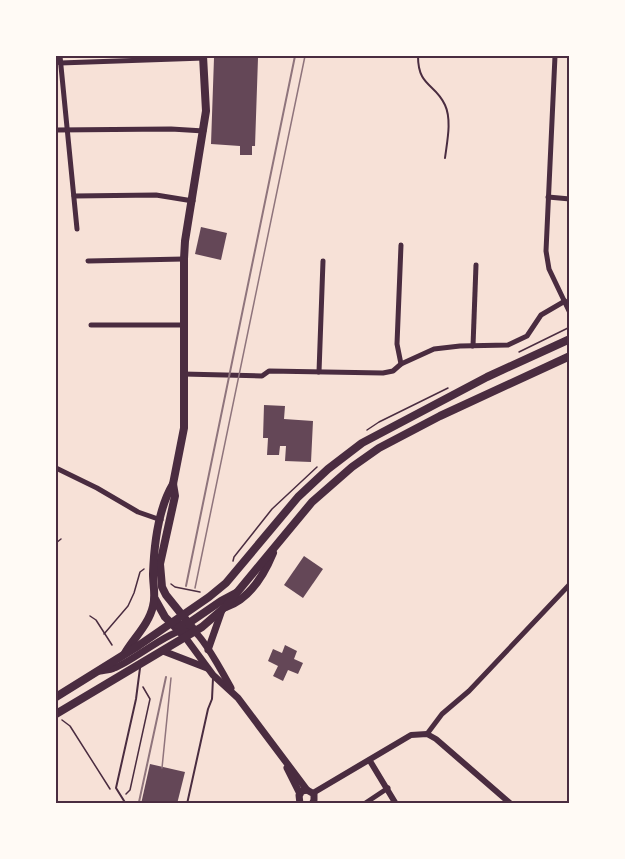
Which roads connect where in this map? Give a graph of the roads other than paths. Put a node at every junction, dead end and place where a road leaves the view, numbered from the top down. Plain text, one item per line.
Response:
1 (60, 56) edge
2 (418, 56) edge
3 (555, 56) edge
4 (203, 57) edge
5 (60, 63) junction
6 (66, 129) junction
7 (56, 130) edge
8 (204, 131) junction
9 (445, 158) dead end
10 (74, 196) junction
11 (548, 197) junction
12 (570, 199) edge
13 (193, 201) junction
14 (77, 229) dead end
15 (401, 245) dead end
16 (184, 259) junction
17 (88, 261) dead end
18 (323, 261) dead end
19 (476, 265) dead end
20 (565, 302) junction
21 (570, 313) edge
22 (90, 325) dead end
23 (183, 325) junction
24 (570, 339) edge
25 (473, 345) junction
26 (570, 356) edge
27 (401, 364) junction
28 (320, 372) junction
29 (183, 374) junction
30 (56, 468) edge
31 (165, 521) junction
32 (278, 541) junction
33 (570, 584) edge
34 (236, 593) junction
35 (155, 599) junction
36 (223, 609) junction
37 (181, 615) junction
38 (171, 622) junction
39 (192, 628) junction
40 (182, 634) junction
41 (208, 650) junction
42 (163, 651) junction
43 (125, 653) junction
44 (141, 662) junction
45 (98, 671) junction
46 (211, 672) junction
47 (234, 693) junction
48 (56, 697) edge
49 (56, 717) edge
50 (427, 734) junction
51 (280, 752) junction
52 (370, 761) junction
53 (388, 788) junction
54 (310, 791) junction
55 (300, 794) junction
56 (126, 804) edge
57 (187, 804) edge
58 (300, 804) edge
59 (312, 804) edge
60 (364, 804) edge
61 (396, 804) edge
62 (511, 804) edge

1 - 5 street
2 - 9 lane
3 - 11 street
4 - 5 street
4 - 8 main road
5 - 6 street
6 - 7 street
6 - 8 street
6 - 10 street
8 - 13 main road
10 - 13 street
10 - 14 street
11 - 12 street
11 - 20 street
13 - 16 main road
15 - 27 street
16 - 17 street
16 - 23 main road
18 - 28 street
19 - 25 street
20 - 21 street
20 - 25 street
22 - 23 street
23 - 29 main road
24 - 37 highway
25 - 27 street
26 - 32 highway
27 - 28 street
28 - 29 street
29 - 31 main road
30 - 31 street
31 - 35 main road
31 - 37 main road
32 - 34 highway
32 - 36 highway
33 - 50 street
34 - 36 highway
34 - 39 main road
35 - 38 main road
35 - 43 main road
36 - 39 highway
36 - 41 main road
37 - 38 highway
37 - 39 main road
38 - 39 main road
38 - 40 main road
38 - 43 highway
39 - 40 highway
39 - 41 main road
40 - 42 highway
40 - 45 main road
40 - 46 main road
41 - 47 main road
42 - 44 highway
42 - 46 main road
43 - 45 highway
44 - 49 highway
44 - 56 lane
45 - 48 highway
46 - 47 main road
46 - 57 lane
47 - 51 main road
50 - 52 street
50 - 62 street
51 - 54 main road
51 - 55 main road
52 - 53 street
52 - 54 street
53 - 60 street
53 - 61 street
54 - 55 main road
54 - 59 main road
55 - 58 main road

